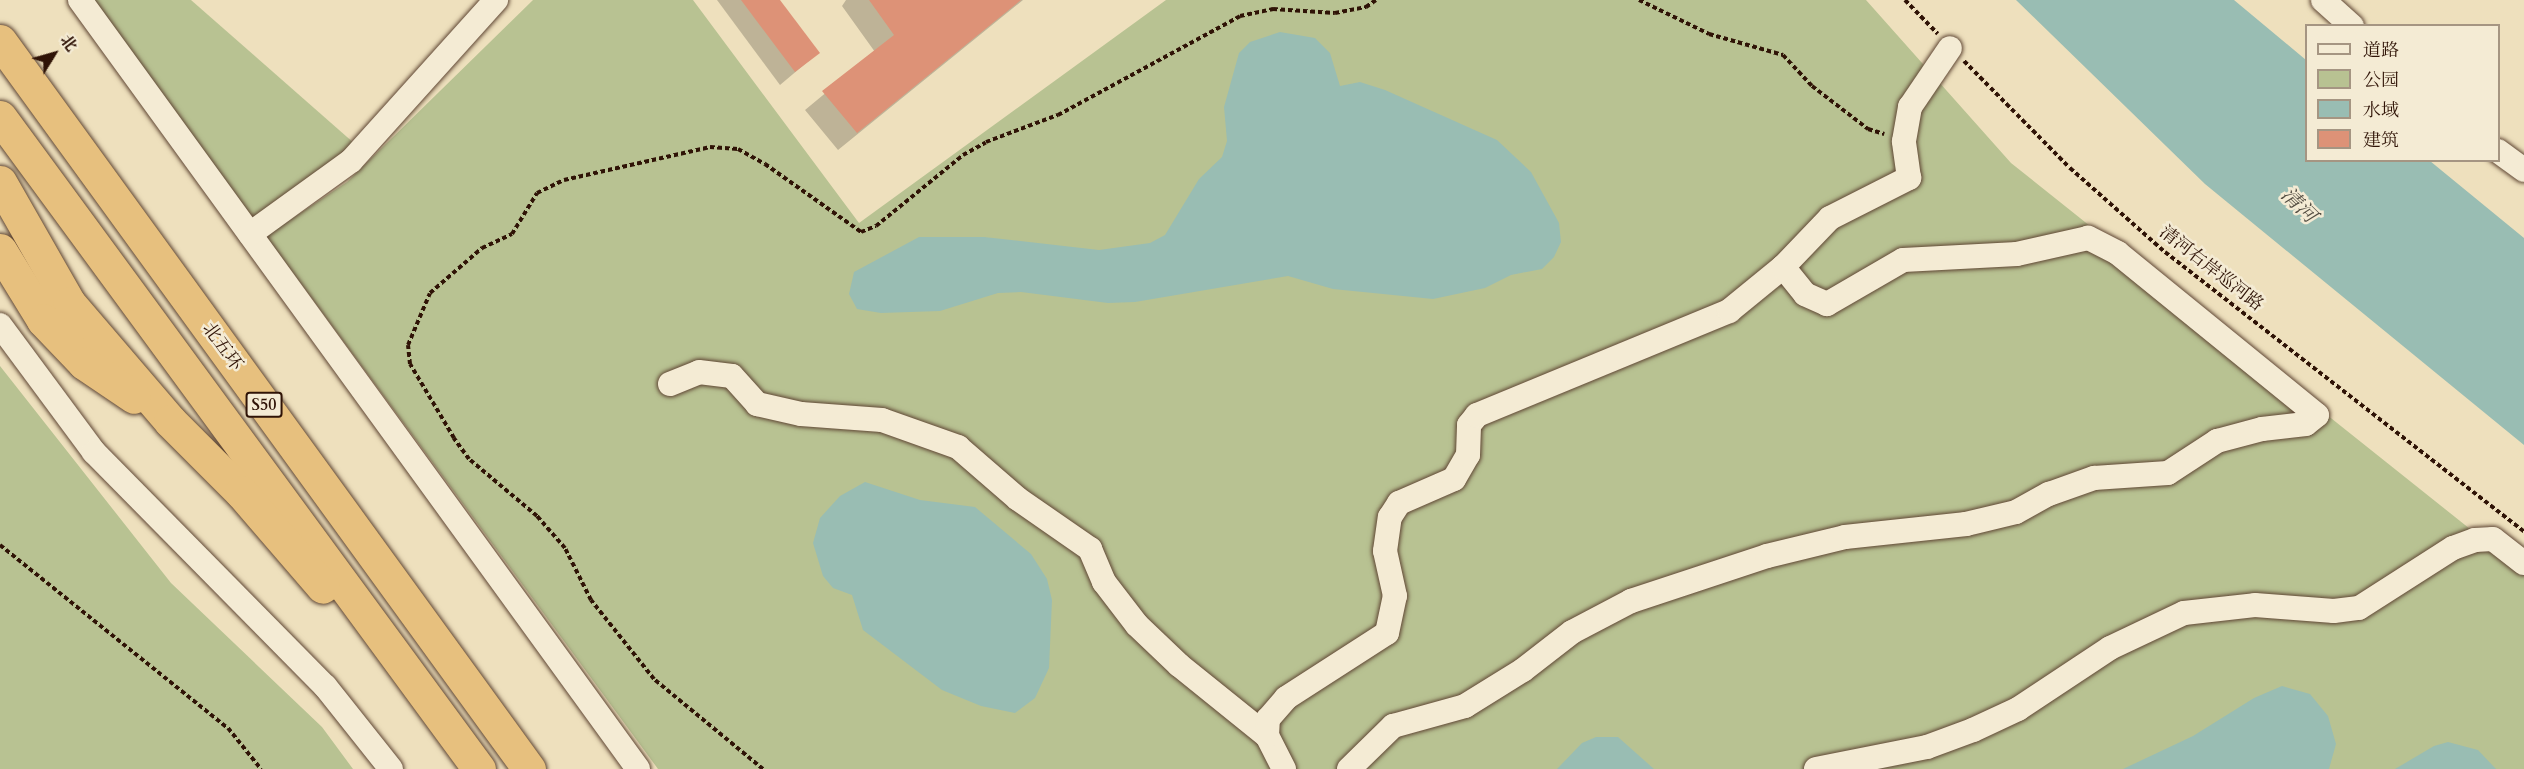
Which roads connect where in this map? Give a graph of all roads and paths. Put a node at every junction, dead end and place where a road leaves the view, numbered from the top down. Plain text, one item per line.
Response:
1 (80, 0) edge
2 (1376, 0) edge
3 (1639, 0) edge
4 (1905, 0) edge
5 (2323, 0) edge
6 (493, 1) edge
7 (2350, 24) edge
8 (0, 25) edge
9 (0, 41) edge
10 (1950, 48) junction
11 (43, 102) junction
12 (0, 117) edge
13 (1905, 141) junction
14 (2500, 151) edge
15 (2524, 170) edge
16 (0, 182) edge
17 (250, 234) junction
18 (0, 250) edge
19 (1783, 267) junction
20 (0, 325) edge
21 (670, 384) dead end
22 (170, 420) junction
23 (2524, 531) edge
24 (0, 545) edge
25 (2524, 563) edge
26 (1267, 736) junction
27 (474, 762) edge
28 (261, 769) edge
29 (391, 769) edge
30 (529, 769) edge
31 (638, 769) edge
32 (763, 769) edge
33 (1284, 769) edge
34 (1349, 769) edge
35 (1816, 769) edge

1 - 17 street
2 - 32 path
3 - 13 path
4 - 10 path, 清河右岸巡河路
5 - 7 street
6 - 17 street
8 - 11 highway
9 - 11 highway, 北五环 / S50
10 - 13 street
10 - 23 path, 清河右岸巡河路
11 - 30 highway, 北五环 / S50
12 - 27 highway, S50
13 - 19 street
14 - 15 street
16 - 22 highway
17 - 31 street
18 - 22 highway
19 - 26 street
19 - 34 street
20 - 29 street
21 - 26 street
22 - 27 highway
24 - 28 path
25 - 35 street
26 - 33 street

